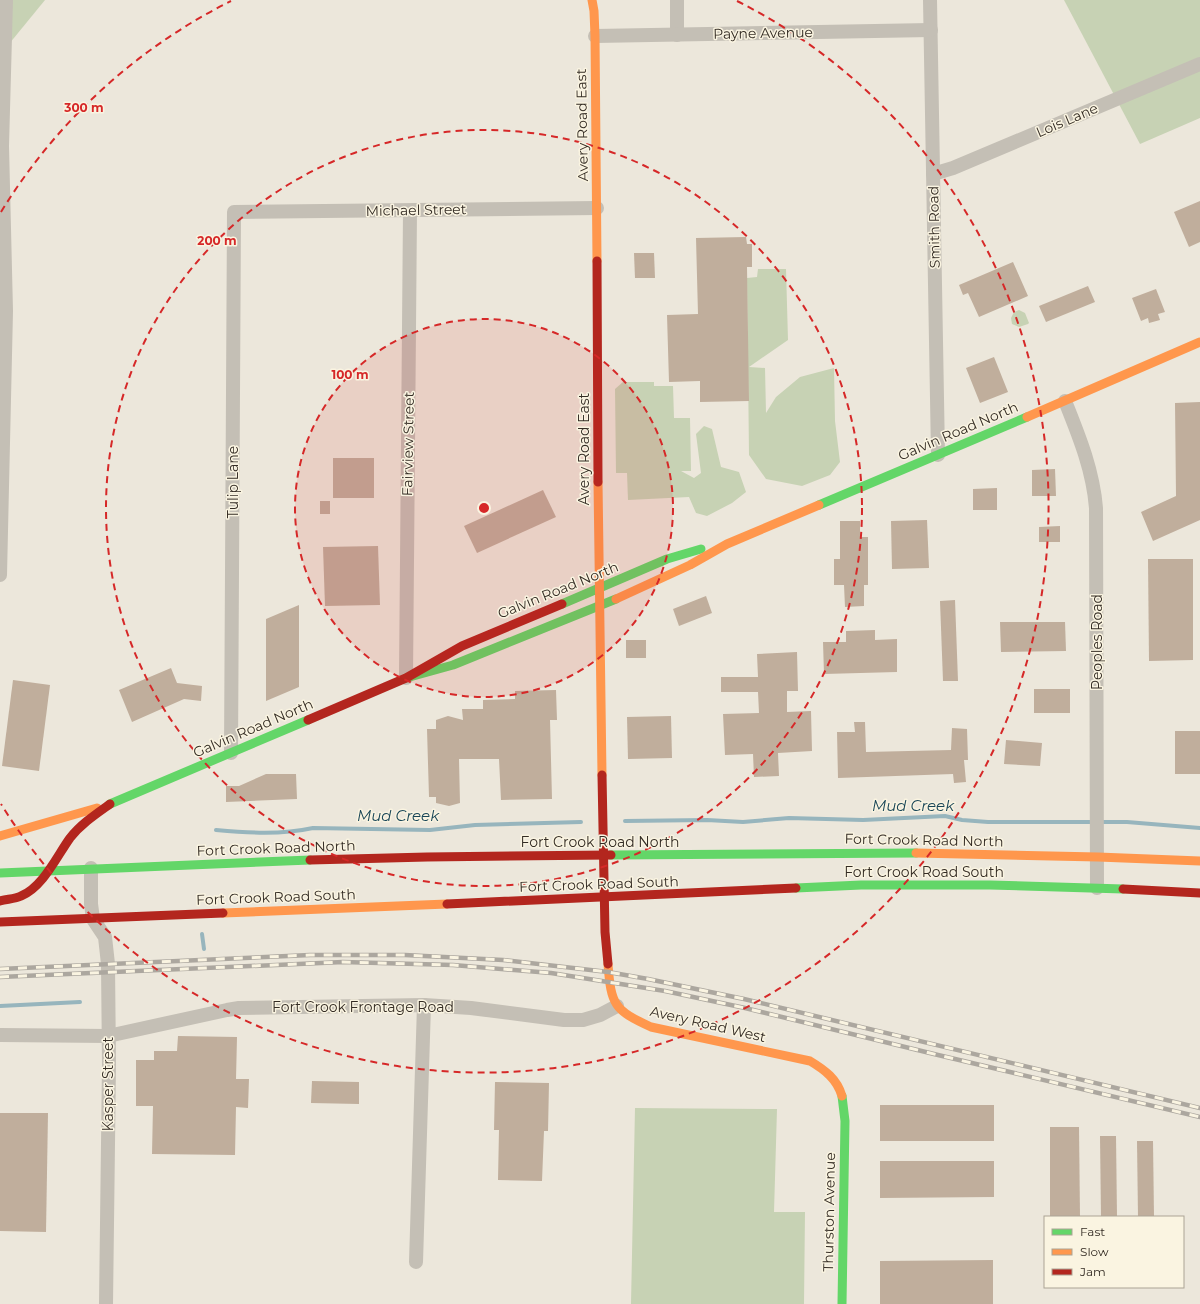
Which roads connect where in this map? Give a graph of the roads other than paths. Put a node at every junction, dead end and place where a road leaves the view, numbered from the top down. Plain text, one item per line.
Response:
1 (6, 0) edge
2 (592, 0) edge
3 (677, 0) edge
4 (930, 0) edge
5 (931, 30) junction
6 (677, 35) junction
7 (595, 36) junction
8 (1200, 64) edge
9 (1, 146) edge
10 (933, 174) junction
11 (597, 208) junction
12 (410, 211) junction
13 (234, 212) joint
14 (1200, 342) edge
15 (1065, 401) junction
16 (938, 454) junction
17 (727, 544) junction
18 (0, 575) edge
19 (599, 587) junction
20 (599, 606) junction
21 (406, 678) junction
22 (231, 753) junction
23 (110, 804) junction
24 (0, 836) edge
25 (603, 855) junction
26 (1098, 857) junction
27 (1200, 861) edge
28 (91, 868) junction
29 (49, 870) junction
30 (0, 873) edge
31 (1097, 888) junction
32 (1200, 893) edge
33 (603, 898) junction
34 (0, 901) edge
35 (93, 919) junction
36 (0, 922) edge
37 (424, 1005) junction
38 (617, 1006) junction
39 (0, 1035) edge
40 (108, 1036) junction
41 (844, 1121) joint
42 (416, 1262) dead end
43 (106, 1304) edge
44 (842, 1304) edge

1 - 9 street
2 - 7 main road, Avery Road East
3 - 6 street
4 - 5 street, Smith Road
5 - 6 street, Payne Avenue
5 - 10 street, Smith Road
6 - 7 street, Payne Avenue
7 - 11 main road, Avery Road East
8 - 10 street, Lois Lane
9 - 18 street
10 - 16 street, Smith Road
11 - 12 street, Michael Street
11 - 19 main road, Avery Road East
12 - 13 street, Michael Street
12 - 21 street, Fairview Street
13 - 22 street, Tulip Lane
14 - 15 main road, Galvin Road North
15 - 16 main road, Galvin Road North
15 - 26 street, Peoples Road
16 - 17 main road, Galvin Road North
17 - 19 main road, Galvin Road North
17 - 20 main road, Galvin Road North
19 - 20 main road, Avery Road East
19 - 21 main road, Galvin Road North
20 - 21 main road, Galvin Road North
20 - 25 main road, Avery Road East
21 - 22 main road, Galvin Road North
22 - 23 main road, Galvin Road North
23 - 24 main road
23 - 29 main road
25 - 26 main road, Fort Crook Road North
25 - 28 main road, Fort Crook Road North
25 - 33 main road, Avery Road East
26 - 27 main road, Fort Crook Road North
26 - 31 street, Peoples Road
28 - 29 main road, Fort Crook Road North
28 - 35 street, Kasper Street
29 - 30 main road, Fort Crook Road North
29 - 34 main road
31 - 32 main road, Fort Crook Road South
31 - 33 main road, Fort Crook Road South
33 - 35 main road, Fort Crook Road South
33 - 38 main road
35 - 36 main road, Fort Crook Road South
35 - 40 street, Kasper Street
37 - 38 street, Fort Crook Frontage Road
37 - 40 street, Fort Crook Frontage Road
37 - 42 street
38 - 41 main road, Avery Road West
39 - 40 street, Fort Crook Frontage Road
40 - 43 street, Kasper Street
41 - 44 main road, Thurston Avenue

